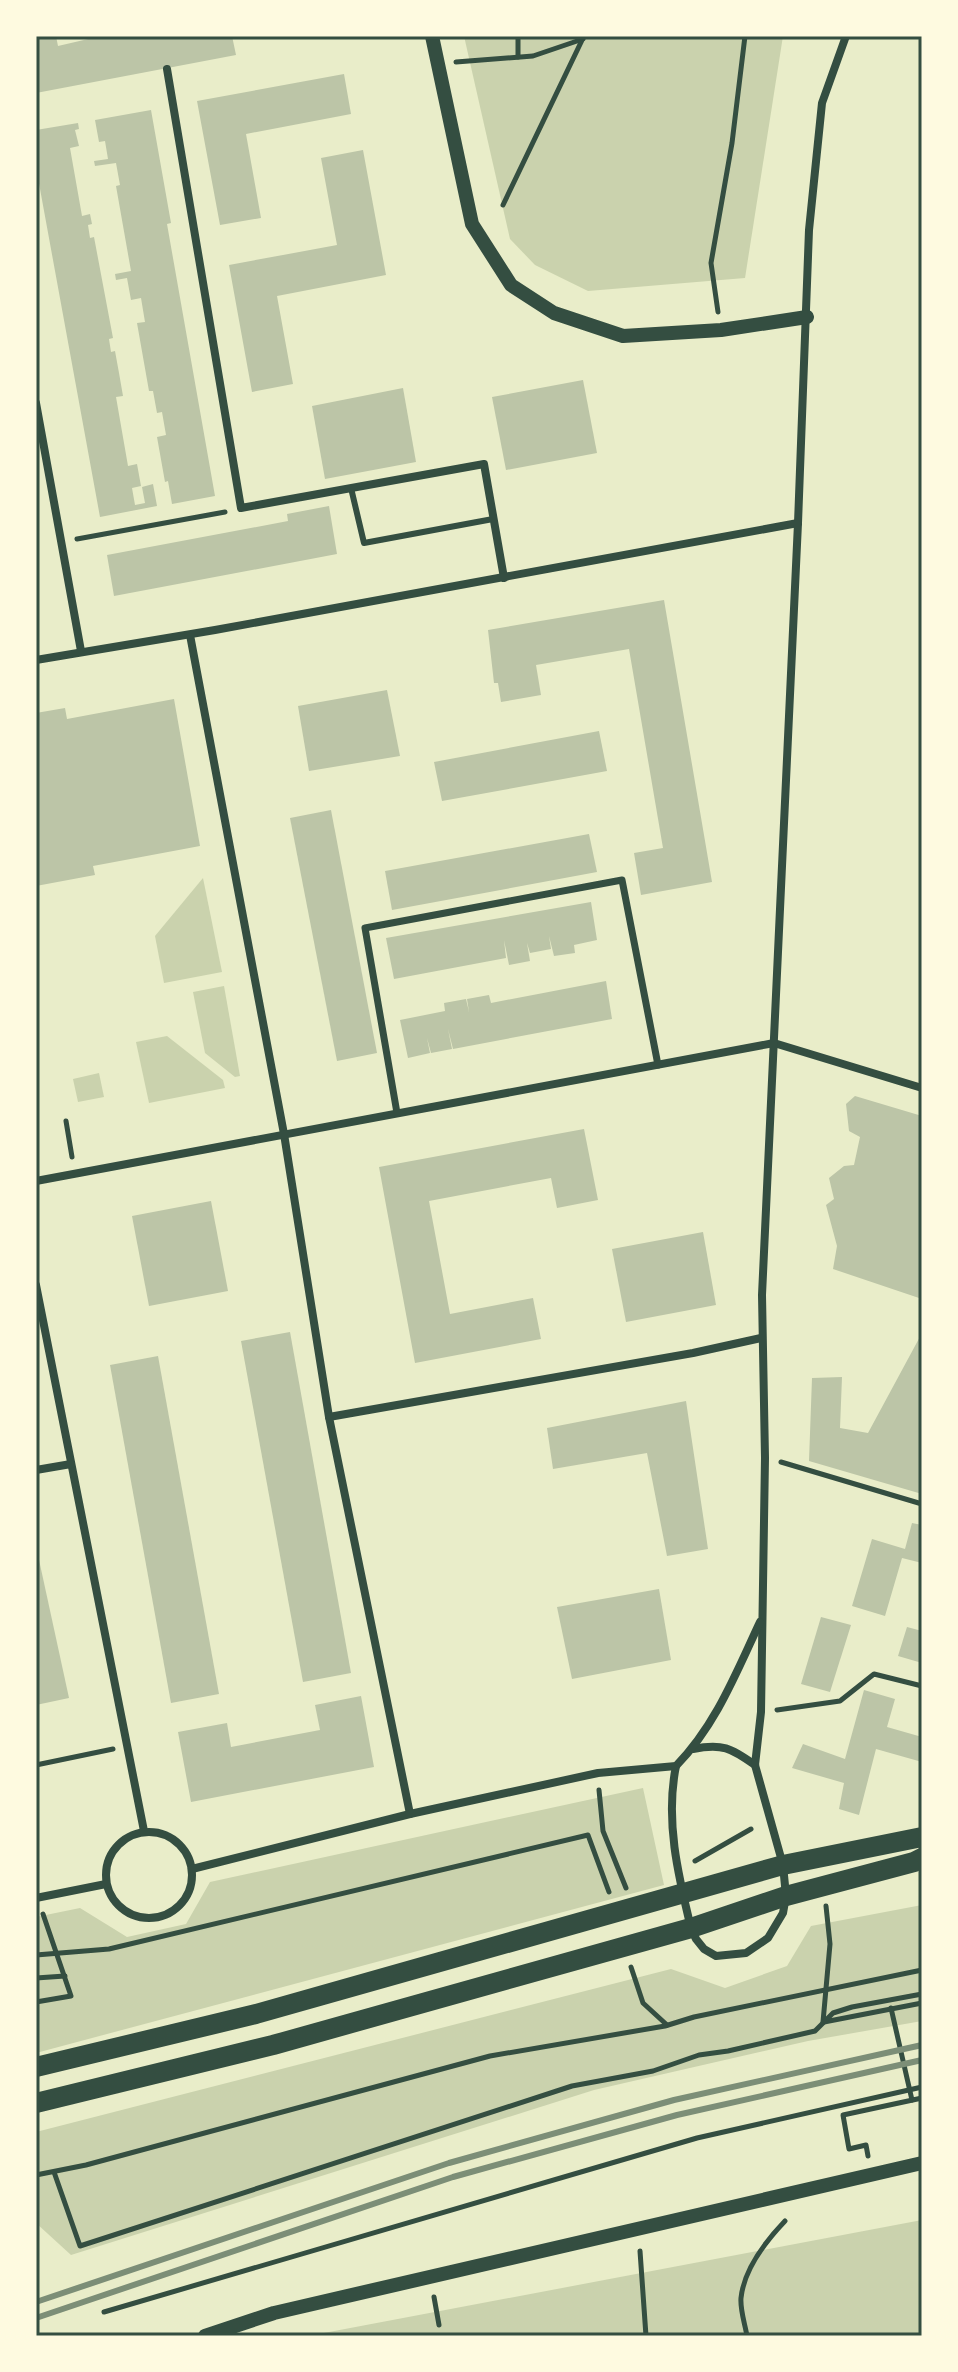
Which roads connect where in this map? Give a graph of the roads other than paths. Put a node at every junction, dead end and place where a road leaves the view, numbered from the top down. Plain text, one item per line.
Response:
1 (432, 36) edge
2 (846, 36) edge
3 (167, 69) dead end
4 (807, 317) junction
5 (36, 403) edge
6 (351, 488) junction
7 (493, 519) junction
8 (798, 523) junction
9 (504, 578) junction
10 (190, 635) junction
11 (81, 651) junction
12 (36, 660) edge
13 (774, 1043) junction
14 (658, 1065) junction
15 (922, 1088) edge
16 (397, 1113) junction
17 (284, 1134) junction
18 (36, 1181) edge
19 (36, 1285) edge
20 (761, 1338) junction
21 (329, 1417) junction
22 (71, 1464) junction
23 (36, 1470) edge
24 (762, 1618) junction
25 (693, 1749) junction
26 (755, 1765) junction
27 (676, 1766) junction
28 (410, 1814) junction
29 (144, 1831) junction
30 (922, 1837) edge
31 (922, 1858) edge
32 (783, 1865) junction
33 (192, 1869) junction
34 (106, 1884) junction
35 (683, 1894) junction
36 (786, 1896) junction
37 (36, 1898) edge
38 (691, 1928) junction
39 (36, 2067) edge
40 (36, 2103) edge
41 (922, 2163) edge
42 (205, 2336) edge

1 - 4 street
2 - 4 street
3 - 6 street
4 - 8 street
5 - 11 street
6 - 7 lane
6 - 7 street
7 - 9 street
8 - 9 street
8 - 13 street
9 - 10 street
10 - 11 street
10 - 17 street
11 - 12 street
13 - 14 street
13 - 15 street
13 - 20 street
14 - 16 street
14 - 16 street
16 - 17 street
17 - 18 street
17 - 21 street
19 - 22 street
20 - 21 street
20 - 24 street
21 - 28 street
22 - 23 street
22 - 29 street
24 - 25 street
24 - 26 street
25 - 26 street
25 - 27 street
26 - 32 street
27 - 28 street
27 - 35 street
28 - 33 street
29 - 33 street
29 - 34 street
30 - 32 main road
31 - 36 main road
32 - 35 main road
32 - 36 street
33 - 34 street
34 - 37 street
35 - 38 street
35 - 39 main road
36 - 38 main road
36 - 38 street
38 - 40 main road
41 - 42 street

